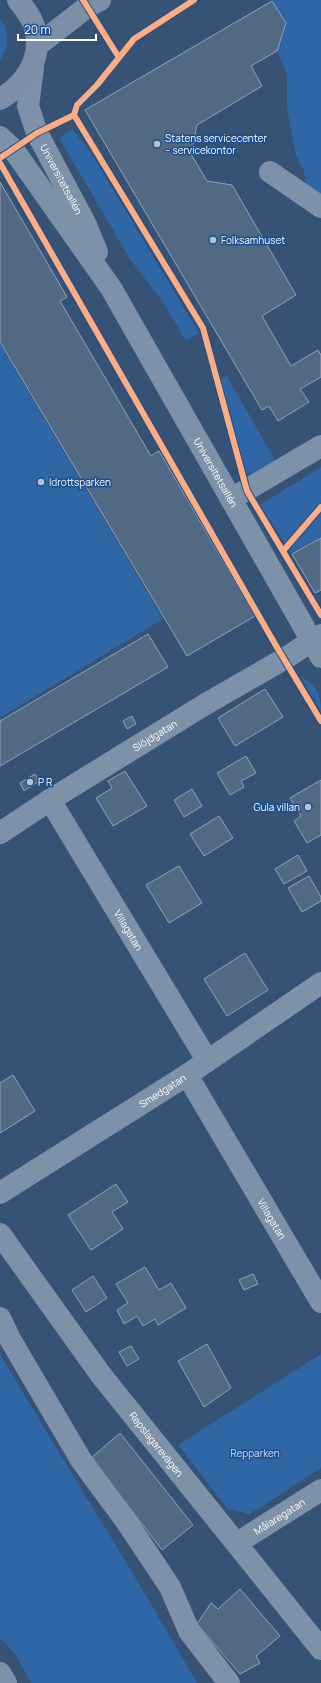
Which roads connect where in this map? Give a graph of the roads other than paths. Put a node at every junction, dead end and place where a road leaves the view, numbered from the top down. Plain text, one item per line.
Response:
1 (18, 0) edge
2 (100, 0) edge
3 (38, 45) junction
4 (33, 68) junction
5 (0, 99) edge
6 (0, 137) edge
7 (270, 172) dead end
8 (321, 207) edge
9 (112, 288) junction
10 (321, 446) edge
11 (231, 499) junction
12 (318, 644) edge
13 (50, 800) junction
14 (0, 833) edge
15 (321, 983) edge
16 (207, 1060) junction
17 (187, 1074) junction
18 (0, 1193) edge
19 (0, 1234) edge
20 (321, 1302) edge
21 (0, 1318) edge
22 (321, 1490) edge
23 (237, 1543) junction
24 (321, 1649) edge
25 (0, 1673) edge
26 (6, 1683) edge
27 (229, 1683) edge

1 - 3 main road
2 - 3 main road
3 - 4 main road
4 - 5 main road
4 - 9 street, Universitetsallén
6 - 9 street, Universitetsallén
7 - 8 street
9 - 11 street, Universitetsallén
10 - 11 street
11 - 12 street, Universitetsallén
12 - 13 street, Slöjdgatan
13 - 14 street, Slöjdgatan
13 - 16 street, Villagatan
15 - 16 street, Smedgatan
16 - 17 street, Smedgatan
17 - 18 street, Smedgatan
17 - 20 street, Villagatan
19 - 23 street, Repslagarevägen
21 - 27 street
22 - 23 street, Målaregatan
23 - 24 street, Repslagarevägen
25 - 26 street

